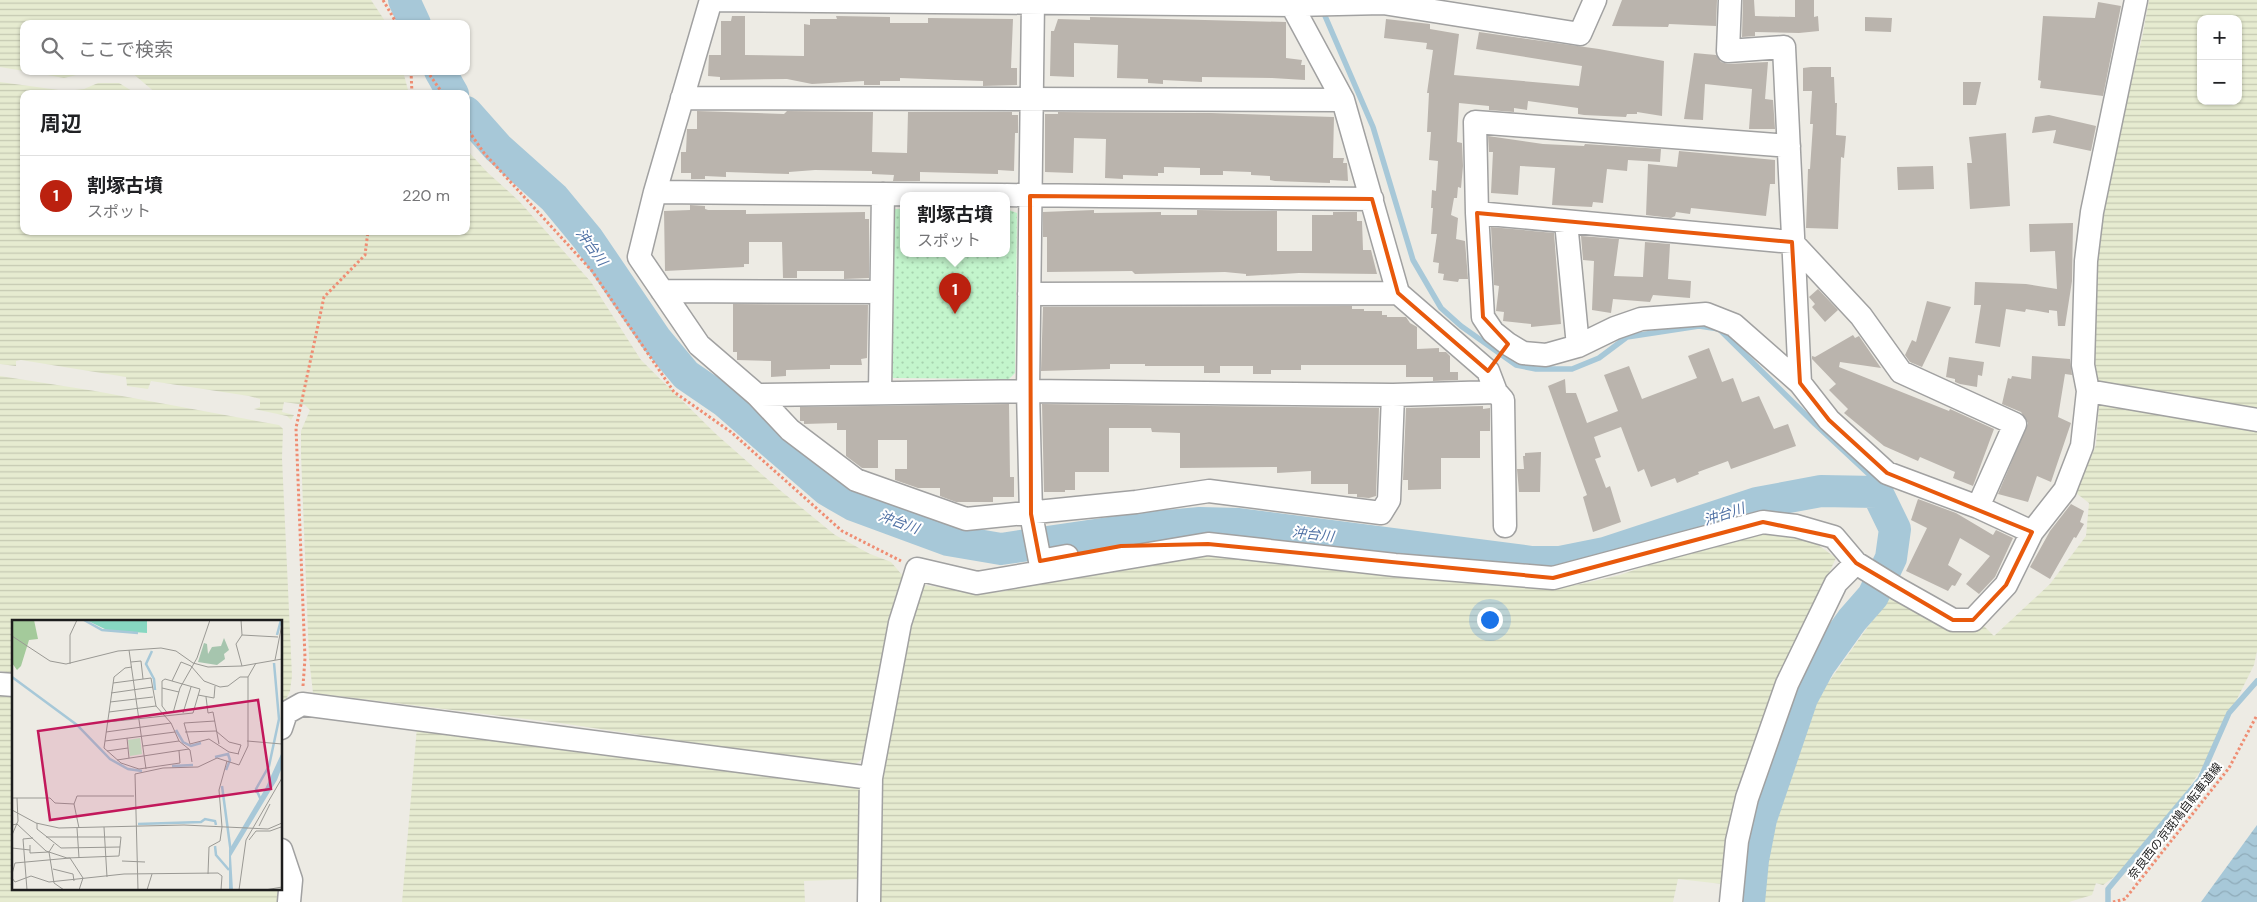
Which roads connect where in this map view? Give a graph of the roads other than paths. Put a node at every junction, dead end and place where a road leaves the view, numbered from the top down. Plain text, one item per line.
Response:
1 (711, 0) edge
2 (1596, 0) edge
3 (1730, 0) edge
4 (2136, 0) edge
5 (1033, 1) edge
6 (1383, 1) edge
7 (1334, 2) edge
8 (1291, 3) edge
9 (1485, 9) edge
10 (682, 98) junction
11 (1031, 99) junction
12 (1343, 100) junction
13 (1789, 146) junction
14 (655, 192) junction
15 (883, 194) junction
16 (900, 194) edge
17 (1010, 195) edge
18 (1030, 196) junction
19 (1372, 199) junction
20 (1477, 213) junction
21 (1566, 222) junction
22 (1792, 242) junction
23 (662, 291) junction
24 (881, 292) junction
25 (1398, 293) junction
26 (1029, 294) junction
27 (1508, 344) junction
28 (1578, 346) junction
29 (1488, 370) junction
30 (1800, 383) junction
31 (1028, 391) junction
32 (2088, 391) junction
33 (880, 392) junction
34 (1496, 392) junction
35 (757, 395) junction
36 (1393, 395) junction
37 (2257, 420) edge
38 (1978, 507) junction
39 (1033, 520) junction
40 (1505, 526) dead end
41 (2032, 532) junction
42 (1208, 544) junction
43 (1865, 568) junction
44 (282, 725) edge
45 (871, 778) junction
46 (282, 853) edge
47 (289, 902) edge
48 (869, 902) edge
49 (1731, 902) edge

1 - 5 street
1 - 10 street
2 - 9 street
3 - 13 street
4 - 32 street
5 - 8 street
5 - 11 street
6 - 7 street
6 - 9 street
7 - 8 street
8 - 12 street
10 - 11 street
10 - 14 street
11 - 12 street
11 - 18 street
12 - 19 street
13 - 20 street
13 - 22 street
14 - 15 street
14 - 23 street
15 - 16 street
15 - 24 street
17 - 18 street
18 - 19 street
18 - 26 street
19 - 25 street
20 - 21 street
20 - 27 street
21 - 22 street
21 - 28 street
22 - 30 street
22 - 38 street
23 - 24 street
23 - 35 street
24 - 33 street
25 - 26 street
25 - 29 street
26 - 31 street
27 - 28 street
27 - 29 street
28 - 30 street
29 - 34 street
30 - 38 street
31 - 33 street
31 - 36 street
31 - 39 street
32 - 37 street
32 - 41 street
33 - 35 street
34 - 36 street
34 - 40 street
35 - 39 street
36 - 39 street
38 - 41 street
39 - 42 street
41 - 43 street
42 - 43 street
42 - 45 street
43 - 49 street
44 - 45 street
45 - 48 street
46 - 47 street

